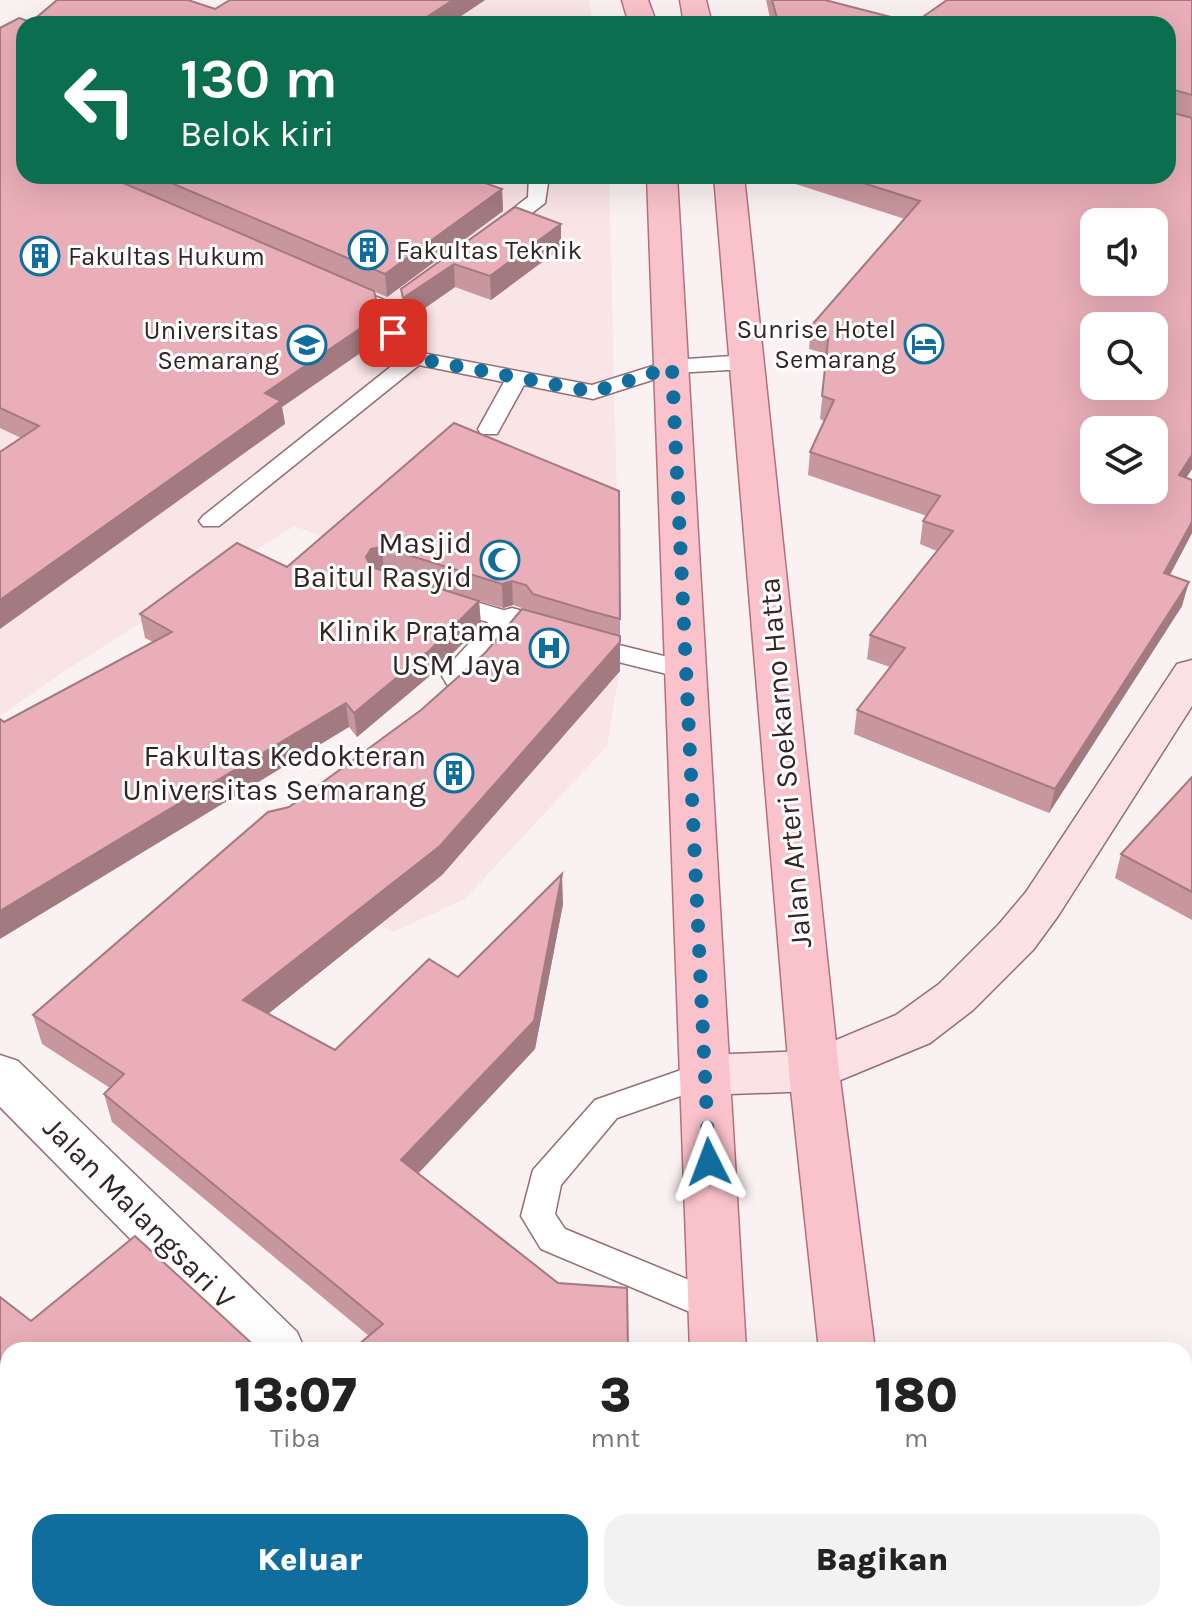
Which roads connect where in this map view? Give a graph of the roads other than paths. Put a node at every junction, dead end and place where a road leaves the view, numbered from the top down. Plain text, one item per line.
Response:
1 (539, 184) edge
2 (662, 184) edge
3 (730, 184) edge
4 (478, 244) edge
5 (317, 277) edge
6 (415, 358) junction
7 (747, 362) junction
8 (672, 367) junction
9 (517, 378) junction
10 (489, 429) dead end
11 (211, 521) dead end
12 (426, 595) edge
13 (512, 621) junction
14 (687, 670) junction
15 (1191, 679) edge
16 (434, 702) edge
17 (814, 1071) junction
18 (0, 1075) edge
19 (704, 1075) junction
20 (716, 1307) junction
21 (269, 1342) edge
22 (718, 1342) edge
23 (846, 1342) edge

1 - 4 lane
2 - 8 main road
3 - 7 main road, Jalan Arteri Soekarno Hatta
5 - 6 lane
6 - 9 lane
6 - 11 lane
7 - 8 lane
7 - 17 main road, Jalan Arteri Soekarno Hatta
8 - 9 lane
8 - 14 main road
9 - 10 lane
12 - 13 lane
13 - 14 lane
13 - 16 street
14 - 19 main road
15 - 17 street
17 - 19 street
17 - 23 main road, Jalan Arteri Soekarno Hatta
18 - 21 street, Jalan Malangsari V
19 - 20 main road
19 - 20 lane
20 - 22 main road

